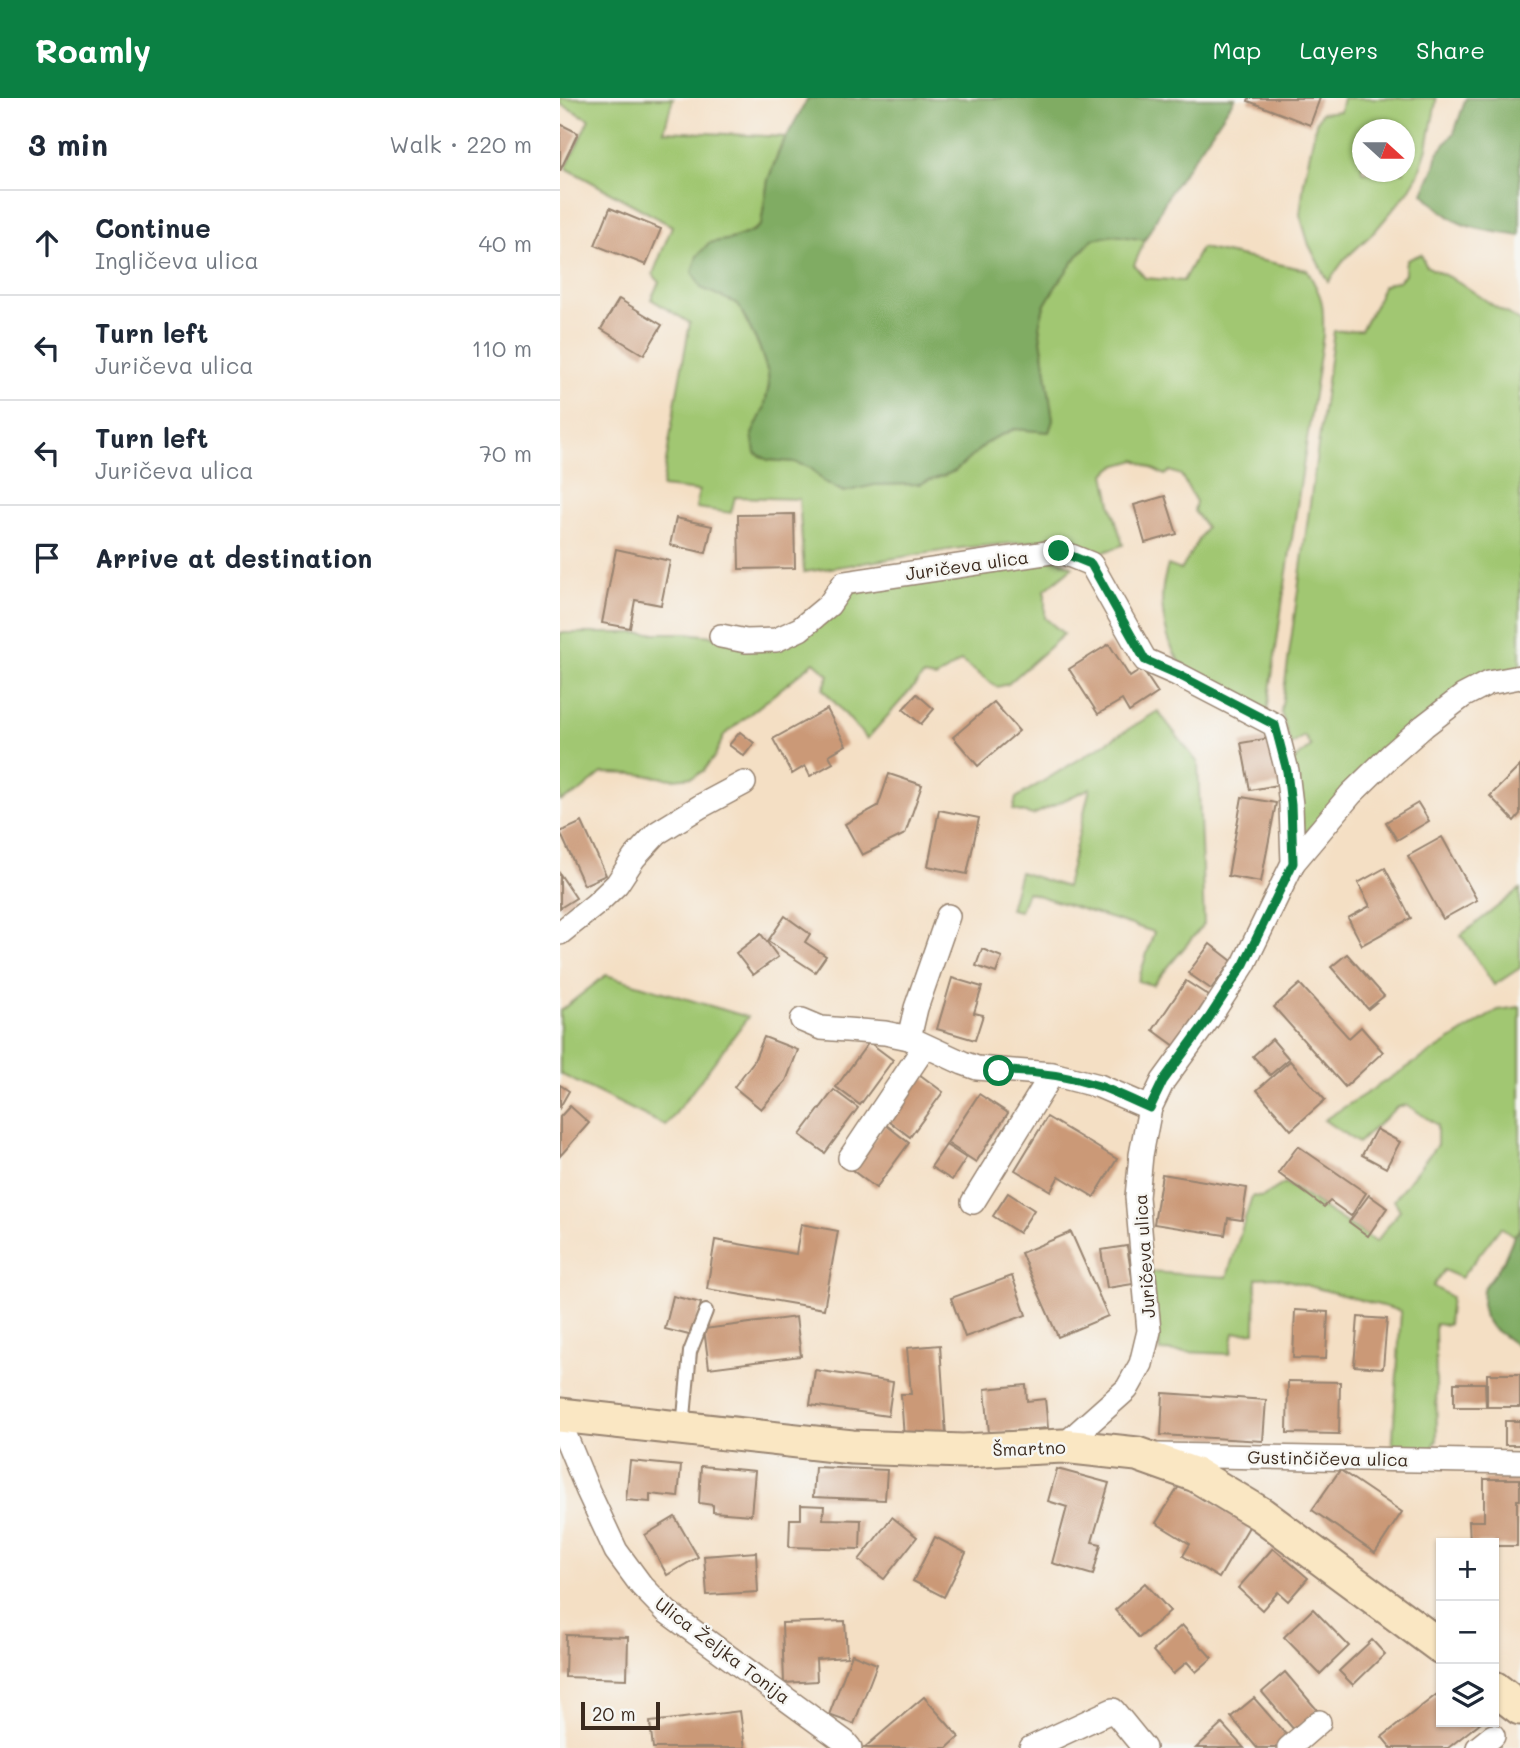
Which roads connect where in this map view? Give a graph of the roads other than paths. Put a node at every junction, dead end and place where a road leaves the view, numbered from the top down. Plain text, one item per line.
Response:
1 (721, 636) dead end
2 (1520, 677) edge
3 (744, 783) dead end
4 (1293, 863) junction
5 (948, 916) dead end
6 (560, 933) edge
7 (802, 1020) dead end
8 (917, 1042) junction
9 (1052, 1074) junction
10 (1150, 1108) junction
11 (850, 1158) dead end
12 (973, 1202) dead end
13 (706, 1311) dead end
14 (560, 1415) edge
15 (560, 1423) edge
16 (683, 1428) junction
17 (1063, 1446) junction
18 (1137, 1454) junction
19 (1520, 1462) edge
20 (1436, 1643) edge
21 (1499, 1692) edge
22 (1520, 1707) edge
23 (1319, 1722) dead end
24 (850, 1748) edge
25 (1031, 1748) edge
26 (1144, 1748) edge
27 (1289, 1748) edge

1 - 4 street, Juričeva ulica
2 - 4 street, Juričeva ulica
3 - 6 street
4 - 10 street, Juričeva ulica
5 - 8 street
7 - 8 street
8 - 9 street
8 - 11 street
9 - 10 street
9 - 12 street
10 - 17 street, Juričeva ulica
13 - 16 lane
14 - 16 main road, Šmartno
15 - 24 street, Ulica Željka Tonija
16 - 17 main road, Šmartno
17 - 18 main road, Šmartno
18 - 19 street, Gustinčičeva ulica
18 - 20 main road, Šmartno
21 - 22 main road
23 - 27 street
25 - 26 street

